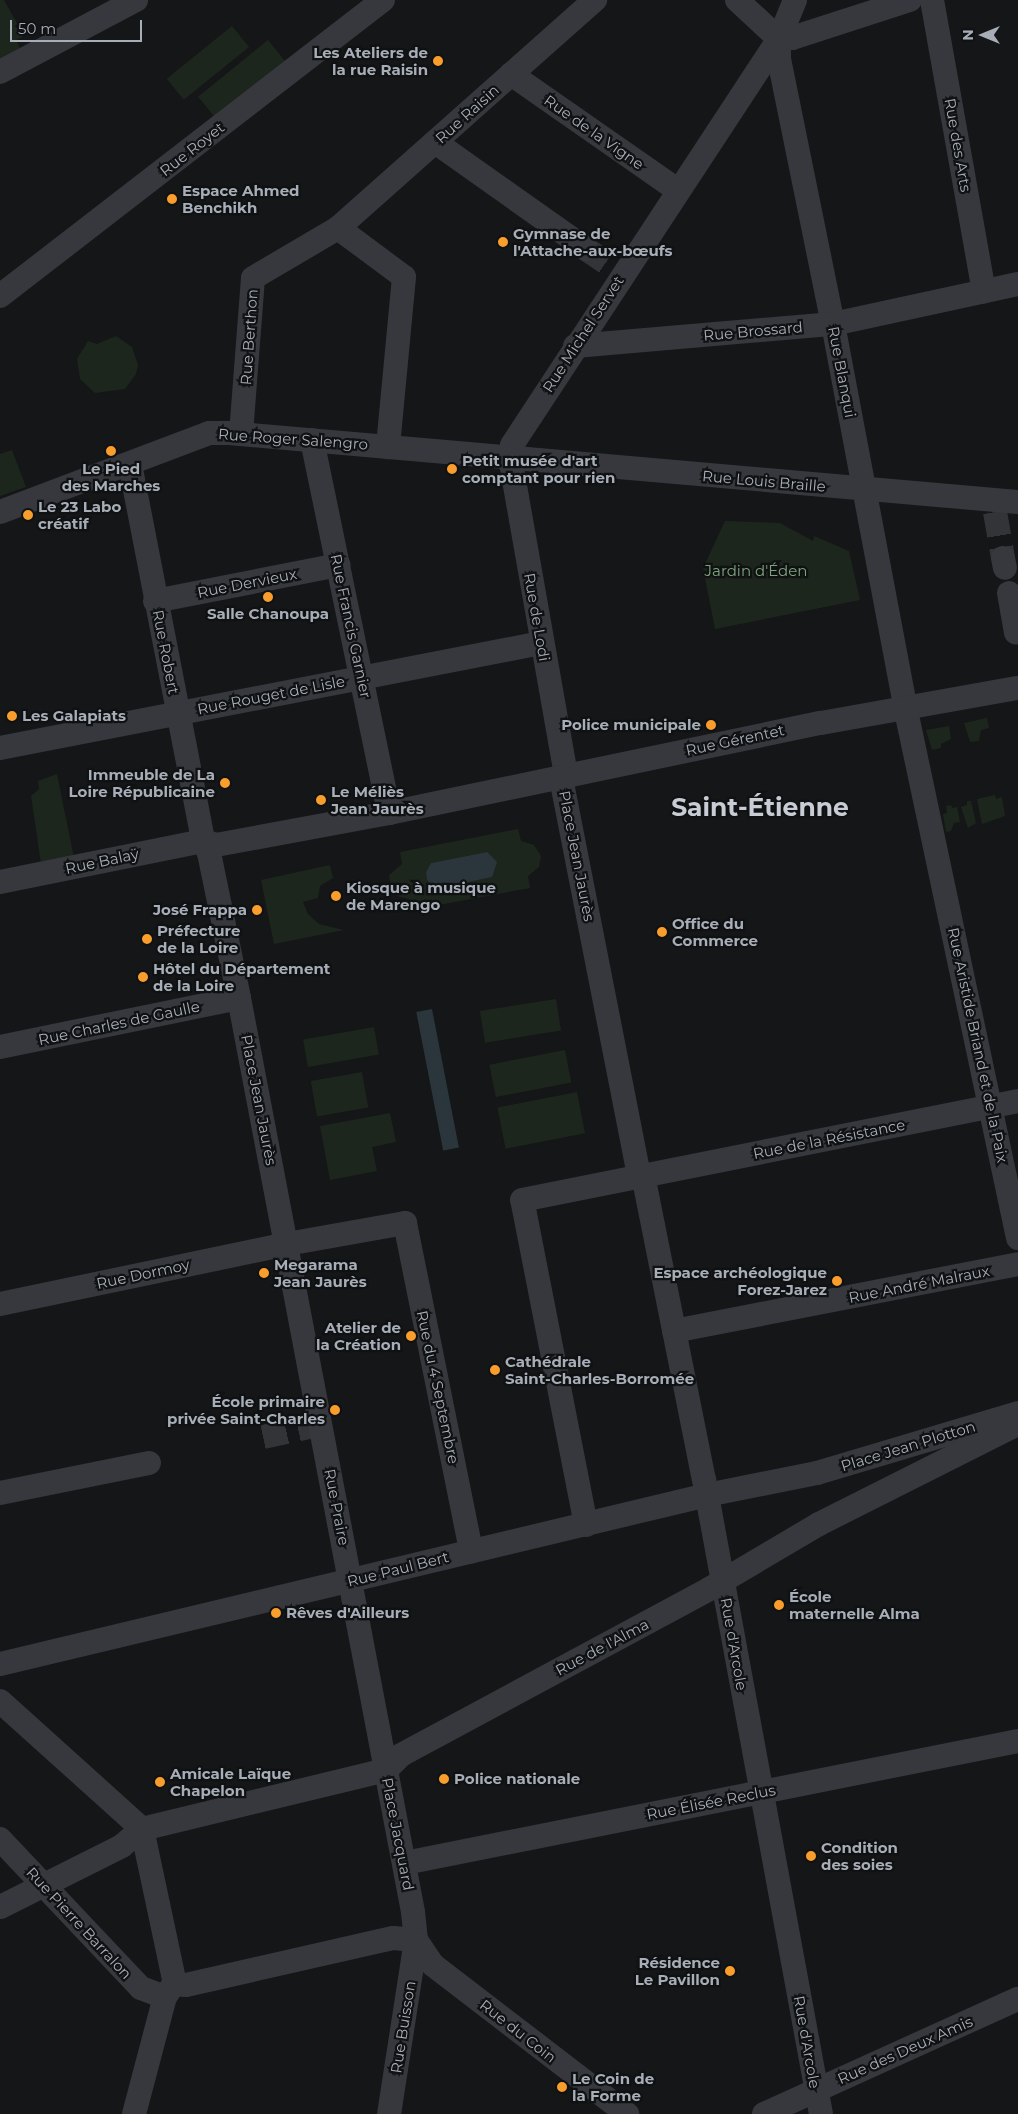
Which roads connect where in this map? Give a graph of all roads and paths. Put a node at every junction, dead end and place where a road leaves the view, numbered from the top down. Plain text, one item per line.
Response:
1 (136, 0) edge
2 (383, 0) edge
3 (595, 0) edge
4 (737, 0) edge
5 (795, 0) edge
6 (910, 0) edge
7 (932, 0) edge
8 (780, 38) junction
9 (0, 72) edge
10 (511, 74) junction
11 (435, 142) junction
12 (677, 190) junction
13 (338, 228) junction
14 (586, 249) tunnel mouth
15 (1018, 284) edge
16 (984, 290) junction
17 (0, 296) edge
18 (833, 324) junction
19 (575, 346) junction
20 (241, 434) junction
21 (312, 440) junction
22 (388, 446) junction
23 (510, 458) junction
24 (130, 464) junction
25 (864, 491) junction
26 (1003, 505) edge
27 (0, 512) edge
28 (338, 565) junction
29 (1009, 593) dead end
30 (155, 601) junction
31 (1016, 632) dead end
32 (541, 642) junction
33 (361, 678) junction
34 (1018, 688) edge
35 (905, 706) junction
36 (178, 713) junction
37 (0, 748) edge
38 (566, 775) junction
39 (389, 813) junction
40 (203, 841) junction
41 (0, 882) edge
42 (239, 998) junction
43 (0, 1047) edge
44 (1018, 1101) edge
45 (990, 1106) junction
46 (639, 1177) junction
47 (1018, 1238) edge
48 (286, 1244) junction
49 (1018, 1264) edge
50 (0, 1304) edge
51 (674, 1331) junction
52 (1018, 1413) edge
53 (1018, 1424) edge
54 (149, 1463) dead end
55 (797, 1475) joint
56 (0, 1493) edge
57 (707, 1495) junction
58 (819, 1524) joint
59 (586, 1525) junction
60 (471, 1551) junction
61 (350, 1580) junction
62 (723, 1581) junction
63 (0, 1664) edge
64 (0, 1701) edge
65 (1018, 1741) edge
66 (386, 1770) junction
67 (761, 1792) junction
68 (142, 1829) junction
69 (0, 1839) edge
70 (405, 1863) junction
71 (44, 1887) junction
72 (0, 1907) edge
73 (416, 1940) junction
74 (170, 1991) junction
75 (1018, 1999) edge
76 (816, 2090) junction
77 (134, 2114) edge
78 (389, 2114) edge
79 (627, 2114) edge
80 (764, 2114) edge
81 (821, 2114) edge

1 - 9 street
2 - 17 street, Rue Royet
3 - 10 street, Rue Raisin
4 - 8 street
5 - 8 street
6 - 8 street
7 - 16 street, Rue des Arts
8 - 12 street, Rue Michel Servet
8 - 18 street, Rue Blanqui
10 - 11 street, Rue Raisin
10 - 12 street, Rue de la Vigne
11 - 13 street, Rue Raisin
11 - 14 street
12 - 19 street, Rue Michel Servet
13 - 20 street, Rue Berthon
13 - 22 street
15 - 16 street, Rue Brossard
16 - 18 street, Rue Brossard
18 - 19 street, Rue Brossard
18 - 25 street, Rue Blanqui
19 - 23 street, Rue Michel Servet
20 - 21 street, Rue Roger Salengro
20 - 24 street, Rue Roger Salengro
21 - 22 street, Rue Roger Salengro
21 - 28 street, Rue Francis Garnier
22 - 23 street, Rue Roger Salengro
23 - 25 street, Rue Louis Braille
23 - 32 street, Rue de Lodi
24 - 27 street, Rue Roger Salengro
24 - 30 street, Rue Robert
25 - 26 street, Rue Louis Braille
25 - 35 street, Rue Blanqui
28 - 30 street, Rue Dervieux
28 - 33 street, Rue Francis Garnier
29 - 31 street
30 - 36 street, Rue Robert
32 - 33 street, Rue Rouget de Lisle
32 - 38 street, Rue de Lodi
33 - 36 street, Rue Rouget de Lisle
33 - 39 street, Rue Francis Garnier
34 - 35 street, Rue Gérentet
35 - 38 street, Rue Gérentet
35 - 45 street, Rue Aristide Briand et de la Paix
36 - 37 street, Rue Rouget de Lisle
36 - 40 street, Rue Robert
38 - 39 street, Place Jean Jaurès
38 - 46 street, Place Jean Jaurès
39 - 40 street, Place Jean Jaurès
40 - 41 street, Rue Balaÿ
40 - 42 street, Place Jean Jaurès
42 - 43 street, Rue Charles de Gaulle
42 - 48 street, Place Jean Jaurès
44 - 45 street, Rue de la Résistance
45 - 46 street, Rue de la Résistance
45 - 47 street, Rue Aristide Briand et de la Paix
46 - 51 street, Rue d'Arcole
46 - 59 street
48 - 50 street, Rue Dormoy
48 - 60 street, Rue du 4 Septembre
48 - 61 street, Rue Praire
49 - 51 street, Rue André Malraux
51 - 57 street, Rue d'Arcole
52 - 55 street, Place Jean Plotton
53 - 58 street, Place Jean Plotton
54 - 56 street
55 - 57 street, Rue Paul Bert
57 - 59 street, Rue Paul Bert
57 - 62 street, Rue d'Arcole
58 - 62 street, Rue de l'Alma
59 - 60 street, Rue Paul Bert
60 - 61 street, Rue Paul Bert
61 - 63 street, Rue Paul Bert
61 - 66 street, Rue Praire
62 - 66 street, Rue de l'Alma
62 - 67 street, Rue d'Arcole
64 - 68 street
65 - 67 street, Rue Élisée Reclus
66 - 68 street, Place Jacquard
66 - 70 street, Place Jacquard
67 - 70 street, Rue Élisée Reclus
67 - 76 street, Rue d'Arcole
68 - 71 street
68 - 74 street
69 - 71 street, Rue Pierre Barralon
70 - 73 street, Place Jacquard
71 - 72 street
71 - 74 street, Rue Pierre Barralon
73 - 74 street
73 - 78 street, Rue Buisson
73 - 79 street, Rue du Coin
74 - 77 street
75 - 76 street, Rue des Deux Amis
76 - 80 street, Rue des Deux Amis
76 - 81 street, Rue d'Arcole

